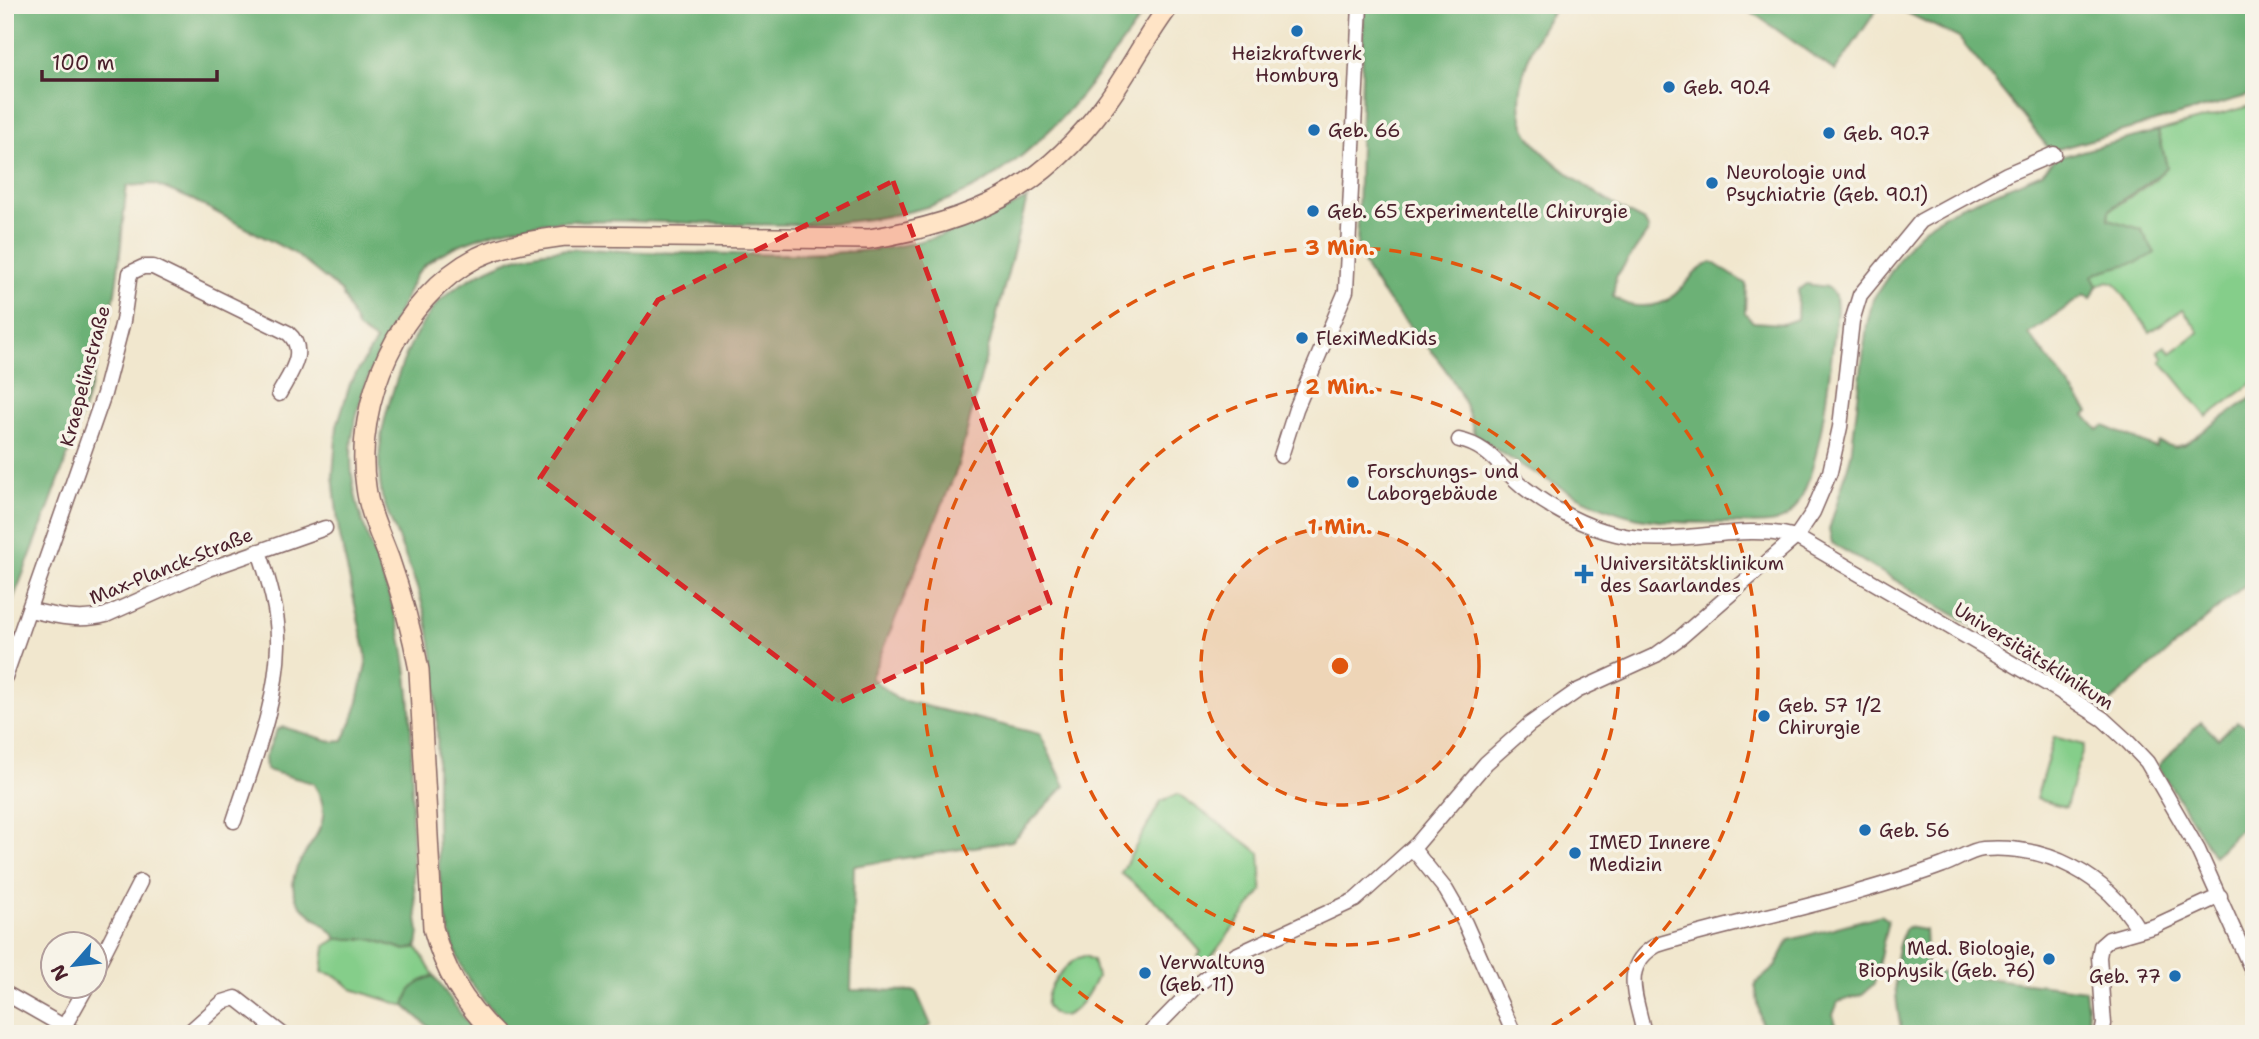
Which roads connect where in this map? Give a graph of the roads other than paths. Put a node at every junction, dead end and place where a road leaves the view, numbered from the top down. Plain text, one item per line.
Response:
1 (1170, 5) edge
2 (1360, 5) edge
3 (2054, 154) dead end
4 (279, 394) dead end
5 (1460, 440) dead end
6 (1281, 456) dead end
7 (325, 528) dead end
8 (1796, 537) junction
9 (259, 551) junction
10 (30, 610) junction
11 (5, 677) edge
12 (234, 821) dead end
13 (1413, 849) junction
14 (140, 882) dead end
15 (2220, 896) junction
16 (2139, 930) junction
17 (108, 945) edge
18 (2254, 975) edge
19 (5, 993) edge
20 (82, 1000) edge
21 (71, 1030) edge
22 (187, 1034) edge
23 (282, 1034) edge
24 (495, 1034) edge
25 (1149, 1034) edge
26 (1514, 1034) edge
27 (1644, 1034) edge
28 (2102, 1034) edge

1 - 24 street
2 - 6 street
3 - 8 street
4 - 10 street, Kraepelinstraße
5 - 8 street, Universitätsklinikum
7 - 9 street, Max-Planck-Straße
8 - 13 street
8 - 15 street, Universitätsklinikum
9 - 10 street, Max-Planck-Straße
9 - 12 street
10 - 11 street, Kraepelinstraße
13 - 25 street
13 - 26 street
14 - 17 street
15 - 16 street
15 - 18 street, Universitätsklinikum
16 - 27 street
16 - 28 street
19 - 21 street
20 - 21 street
22 - 23 street

